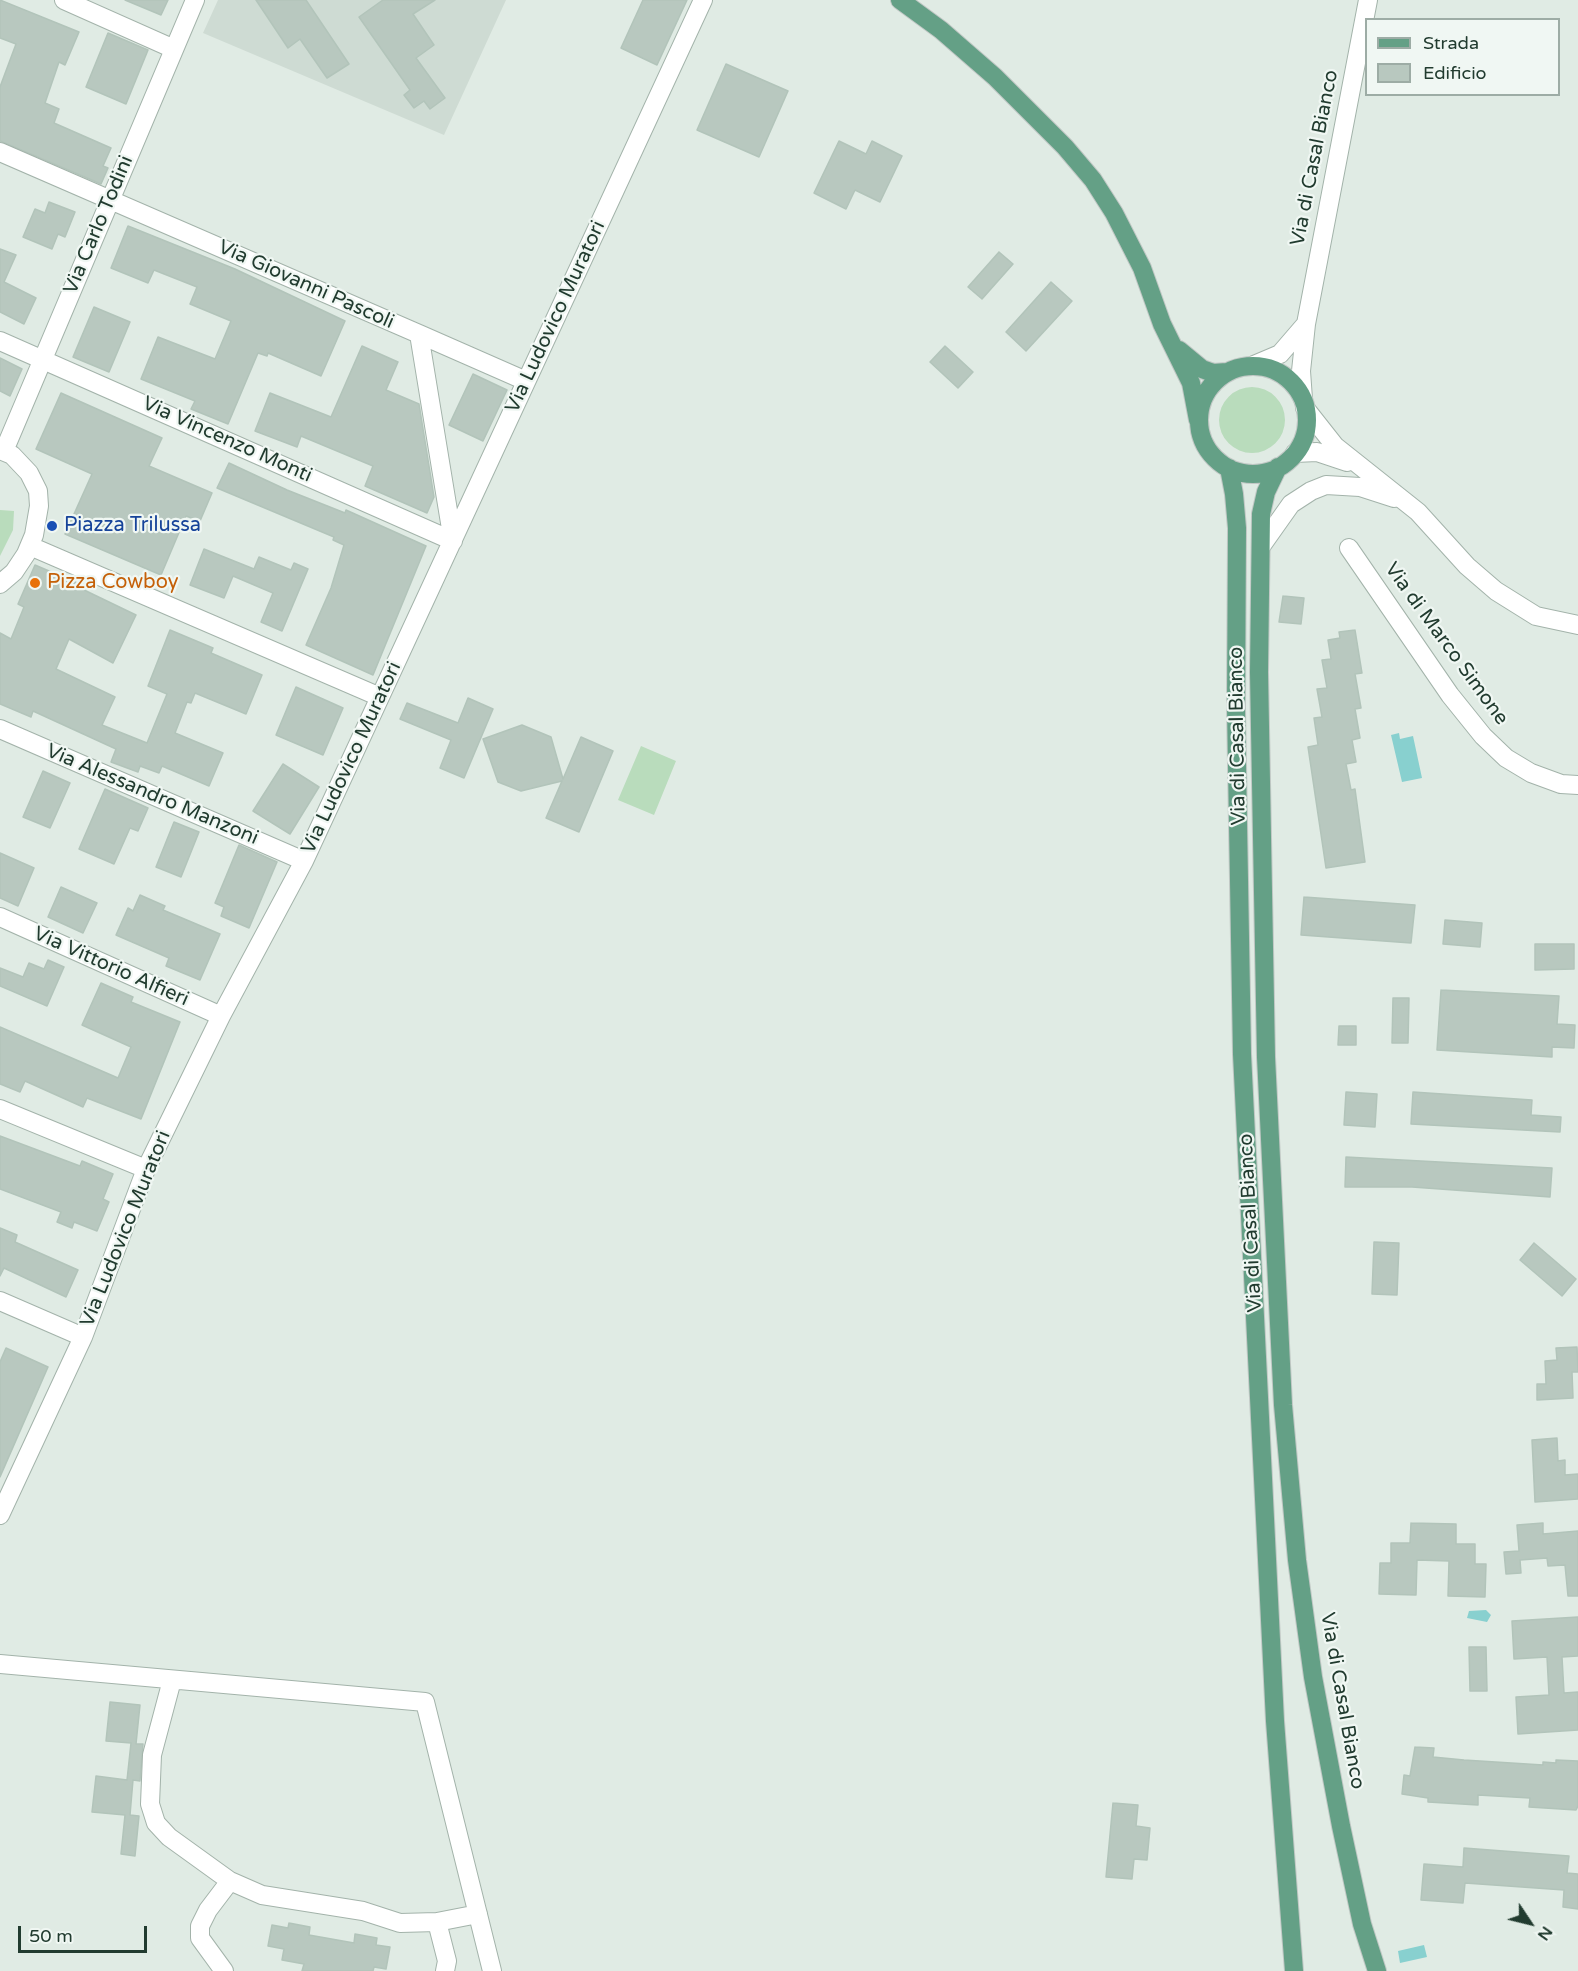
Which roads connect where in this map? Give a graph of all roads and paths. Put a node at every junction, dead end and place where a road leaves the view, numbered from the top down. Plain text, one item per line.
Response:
1 (64, 0) edge
2 (195, 0) edge
3 (703, 0) edge
4 (900, 0) edge
5 (1368, 0) edge
6 (174, 49) junction
7 (0, 152) edge
8 (111, 200) junction
9 (1306, 324) junction
10 (419, 334) junction
11 (1170, 338) junction
12 (0, 341) edge
13 (42, 358) junction
14 (1254, 365) junction
15 (1227, 372) junction
16 (526, 381) junction
17 (1304, 404) junction
18 (1198, 420) junction
19 (2, 451) edge
20 (1295, 453) junction
21 (1278, 467) junction
22 (1228, 468) junction
23 (1368, 471) junction
24 (1418, 512) junction
25 (453, 541) junction
26 (1262, 545) junction
27 (30, 546) junction
28 (1349, 548) dead end
29 (0, 584) edge
30 (1578, 625) edge
31 (380, 698) junction
32 (0, 729) edge
33 (1578, 785) edge
34 (304, 861) junction
35 (0, 917) edge
36 (221, 1016) junction
37 (0, 1108) edge
38 (146, 1169) junction
39 (0, 1301) edge
40 (83, 1337) junction
41 (6, 1486) edge
42 (0, 1515) edge
43 (0, 1664) edge
44 (172, 1680) junction
45 (230, 1881) junction
46 (478, 1914) junction
47 (437, 1922) junction
48 (224, 1971) edge
49 (445, 1971) edge
50 (492, 1971) edge
51 (1294, 1971) edge
52 (1377, 1971) edge

1 - 6 street
2 - 6 street, Via Carlo Todini
3 - 16 street, Via Ludovico Muratori
4 - 11 main road
5 - 9 street, Via di Casal Bianco
6 - 8 street, Via Carlo Todini
7 - 8 street, Via Giovanni Pascoli
8 - 10 street, Via Giovanni Pascoli
8 - 13 street, Via Carlo Todini
9 - 14 street, Via di Casal Bianco
9 - 17 street, Via di Casal Bianco
10 - 16 street
10 - 25 street, Via Giovanni Pascoli
11 - 15 main road
11 - 18 main road
12 - 13 street, Via Vincenzo Monti
13 - 19 street, Via Carlo Todini
13 - 25 street, Via Vincenzo Monti
14 - 15 main road
14 - 17 main road
15 - 18 main road
16 - 25 street, Via Ludovico Muratori
17 - 20 main road
17 - 23 street
18 - 22 main road
19 - 27 street
20 - 21 main road
20 - 23 street
21 - 22 main road
21 - 26 main road, Via di Casal Bianco
22 - 51 main road, Via di Casal Bianco
23 - 24 street
24 - 26 street
24 - 30 street
25 - 31 street, Via Ludovico Muratori
26 - 52 main road, Via di Casal Bianco
27 - 29 street
27 - 31 street
28 - 33 street, Via di Marco Simone
31 - 34 street, Via Ludovico Muratori
32 - 34 street, Via Alessandro Manzoni
34 - 36 street, Via Ludovico Muratori
35 - 36 street, Via Vittorio Alfieri
36 - 38 street, Via Ludovico Muratori
37 - 38 street
38 - 40 street, Via Ludovico Muratori
39 - 40 street
40 - 41 street, Via Ludovico Muratori
41 - 42 street, Via Ludovico Muratori
43 - 44 street
44 - 45 street
44 - 46 street
45 - 47 street
45 - 48 street
46 - 47 street
46 - 50 street
47 - 49 street

